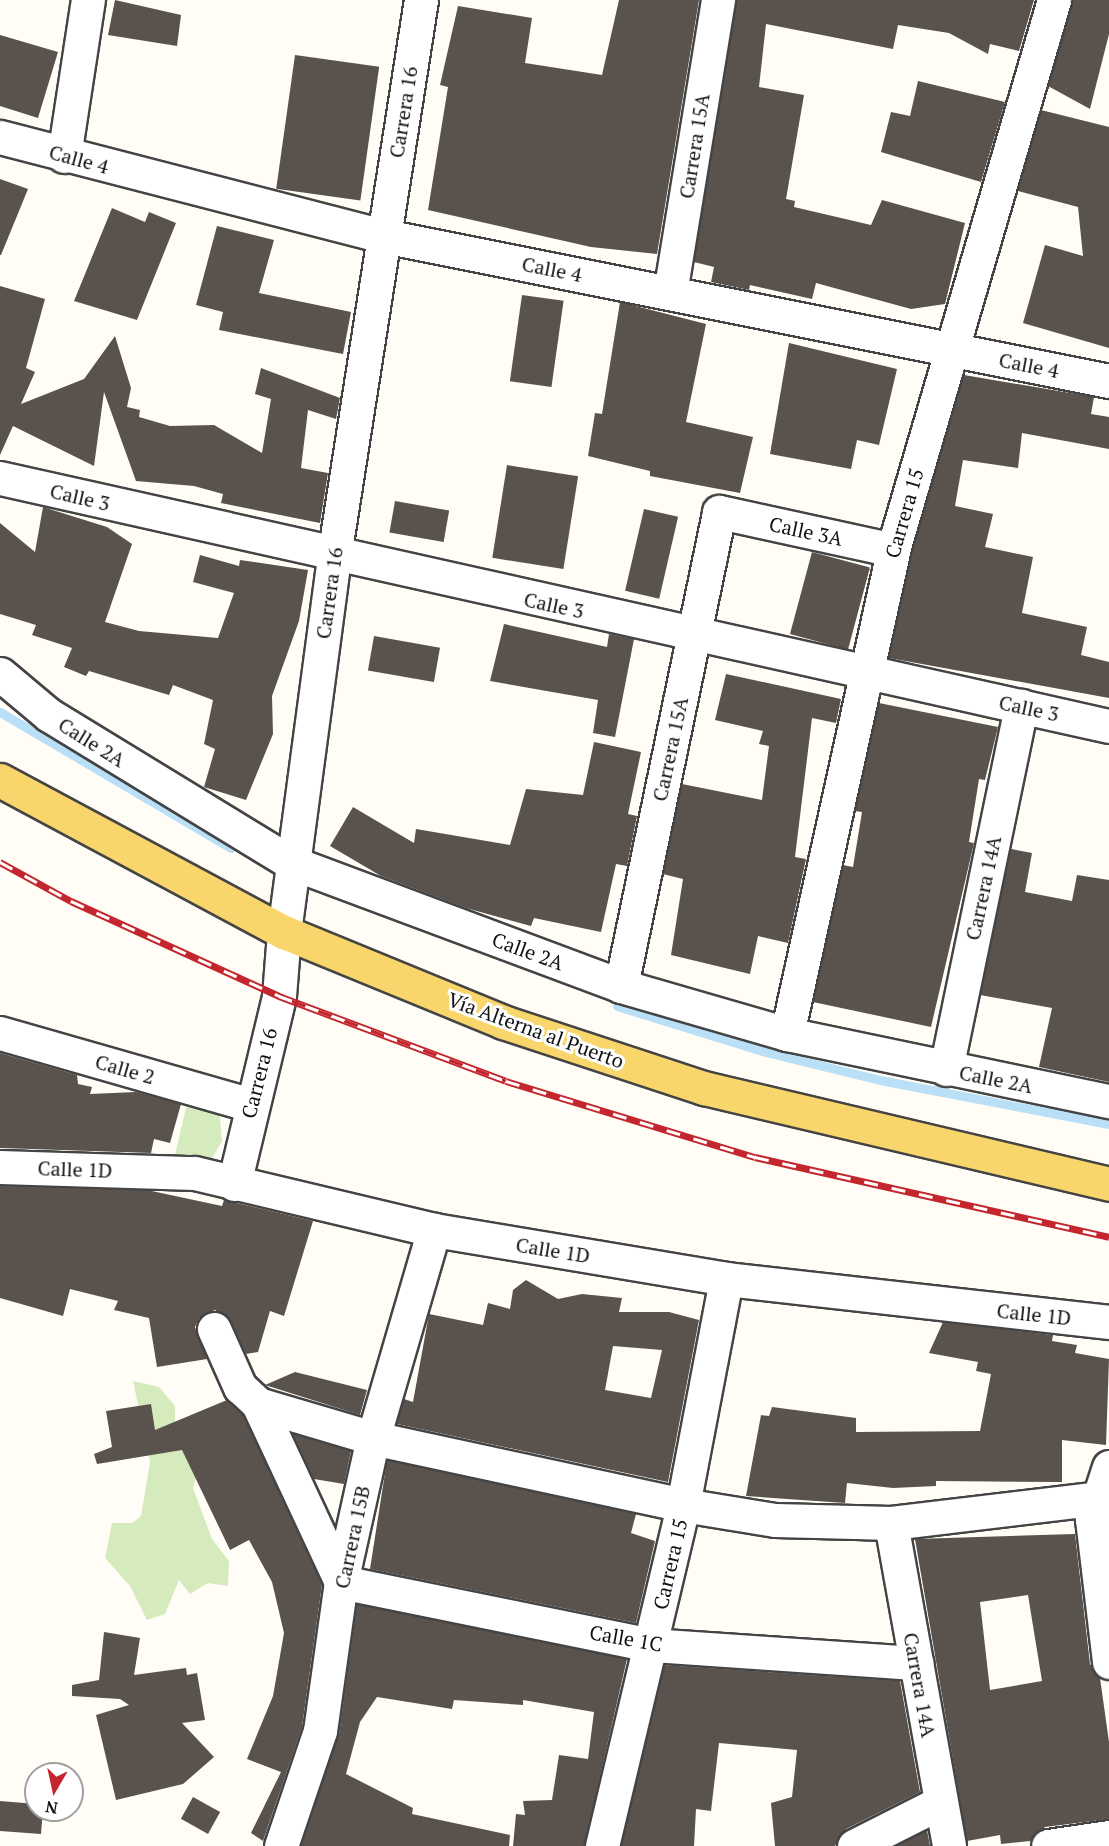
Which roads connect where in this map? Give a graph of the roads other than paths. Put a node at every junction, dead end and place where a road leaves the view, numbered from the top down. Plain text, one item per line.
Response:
1 (88, 0) edge
2 (421, 0) edge
3 (718, 0) edge
4 (1054, 0) edge
5 (0, 137) edge
6 (64, 156) junction
7 (384, 236) junction
8 (670, 293) junction
9 (953, 350) junction
10 (1109, 381) edge
11 (0, 478) edge
12 (719, 512) joint
13 (892, 550) junction
14 (334, 556) junction
15 (694, 635) junction
16 (862, 673) junction
17 (0, 674) edge
18 (1021, 706) junction
19 (1109, 726) edge
20 (0, 780) edge
21 (289, 878) junction
22 (284, 932) junction
23 (621, 986) junction
24 (0, 1033) edge
25 (787, 1035) junction
26 (946, 1069) junction
27 (1109, 1101) edge
28 (251, 1105) junction
29 (0, 1167) edge
30 (234, 1184) junction
31 (1109, 1184) edge
32 (434, 1230) junction
33 (726, 1279) junction
34 (1109, 1322) edge
35 (214, 1329) dead end
36 (258, 1404) junction
37 (374, 1438) junction
38 (1109, 1467) edge
39 (1103, 1497) edge
40 (683, 1505) junction
41 (891, 1523) junction
42 (341, 1582) junction
43 (651, 1645) junction
44 (1109, 1662) edge
45 (916, 1663) junction
46 (941, 1802) junction
47 (1109, 1837) edge
48 (281, 1846) edge
49 (602, 1846) edge
50 (854, 1846) edge
51 (949, 1846) edge
52 (1048, 1846) edge

1 - 6 street
2 - 7 street, Carrera 16
3 - 8 street, Carrera 15A
4 - 9 street, Carrera 15
5 - 6 street, Calle 4
6 - 7 street, Calle 4
7 - 8 street, Calle 4
7 - 14 street, Carrera 16
8 - 9 street, Calle 4
9 - 10 street, Calle 4
9 - 13 street, Carrera 15
11 - 14 street, Calle 3
12 - 13 street, Calle 3A
12 - 15 street, Carrera 15A
13 - 16 street, Carrera 15
14 - 15 street, Calle 3
14 - 21 street, Carrera 16
15 - 16 street, Calle 3
15 - 23 street, Carrera 15A
16 - 18 street, Calle 3
16 - 25 street, Carrera 15
17 - 21 street, Calle 2A
18 - 19 street, Calle 3
18 - 26 street, Carrera 14A
20 - 22 main road, Vía Alterna al Puerto
21 - 22 street, Carrera 16
21 - 23 street, Calle 2A
22 - 28 street, Carrera 16
22 - 31 main road, Vía Alterna al Puerto
23 - 25 street, Calle 2A
24 - 28 street, Calle 2
25 - 26 street, Calle 2A
26 - 27 street, Calle 2A
28 - 30 street, Carrera 16
29 - 30 street, Calle 1D
30 - 32 street, Calle 1D
32 - 33 street, Calle 1D
32 - 37 street, Carrera 15B
33 - 34 street, Calle 1D
33 - 40 street, Carrera 15
35 - 36 street
36 - 37 street
36 - 42 street
37 - 40 street
37 - 42 street, Carrera 15B
38 - 39 street
39 - 41 street
39 - 44 street
40 - 41 street
40 - 43 street, Carrera 15
41 - 45 street, Carrera 14A
42 - 43 street, Calle 1C
42 - 48 street, Carrera 15B
43 - 45 street, Calle 1C
43 - 49 street, Carrera 15
45 - 46 street, Carrera 14A
46 - 50 street
46 - 51 street, Carrera 14A
47 - 52 street

